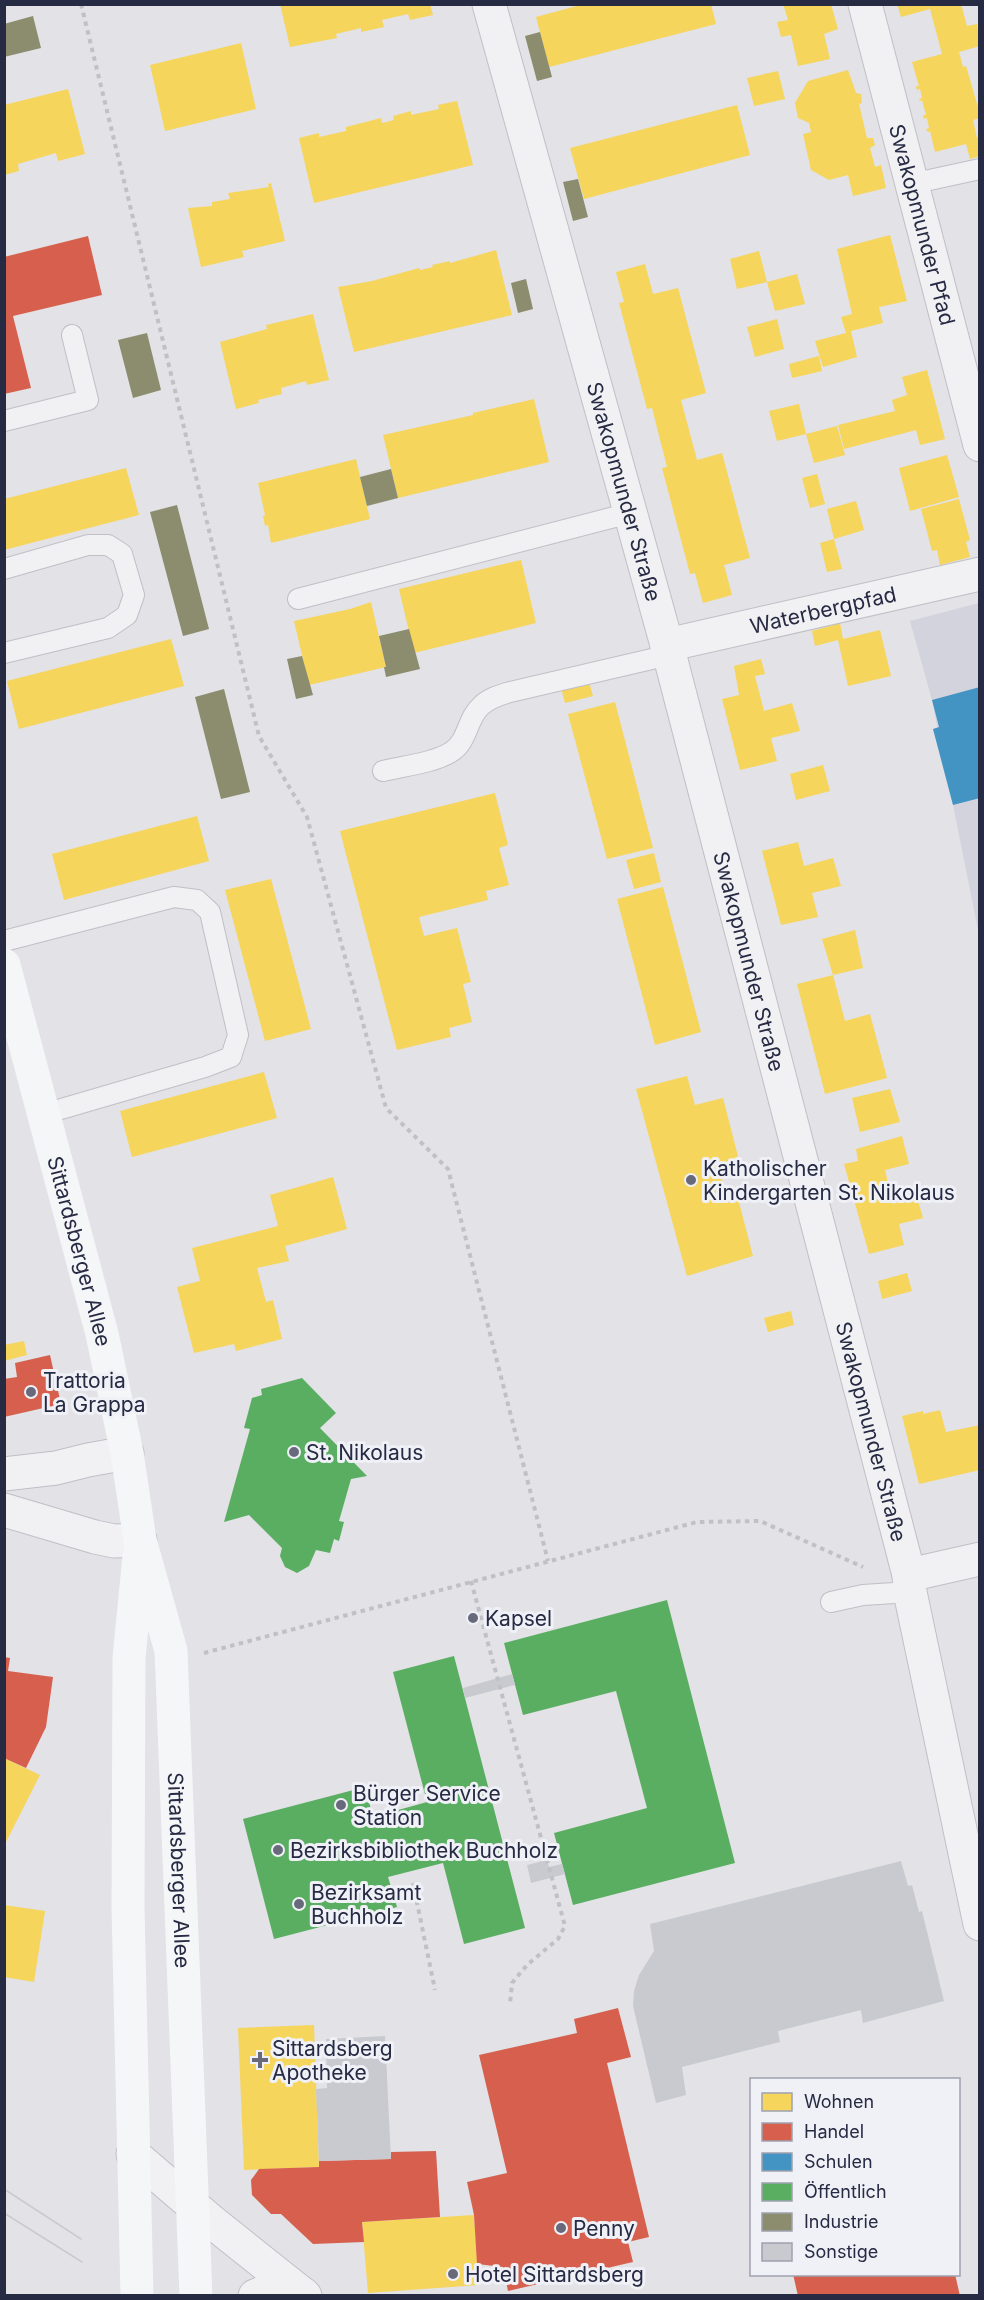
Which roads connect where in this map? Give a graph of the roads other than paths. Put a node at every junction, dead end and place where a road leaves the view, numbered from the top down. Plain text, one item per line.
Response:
1 (489, 4) edge
2 (865, 4) edge
3 (980, 169) edge
4 (911, 184) junction
5 (72, 335) dead end
6 (4, 421) edge
7 (980, 445) edge
8 (630, 513) junction
9 (4, 569) edge
10 (980, 574) edge
11 (298, 599) dead end
12 (668, 650) junction
13 (4, 653) edge
14 (383, 771) dead end
15 (4, 941) edge
16 (4, 964) edge
17 (44, 1114) junction
18 (127, 1453) junction
19 (4, 1474) edge
20 (4, 1510) edge
21 (140, 1540) junction
22 (980, 1559) edge
23 (910, 1584) junction
24 (831, 1602) dead end
25 (980, 1924) edge
26 (133, 2154) junction
27 (192, 2204) junction
28 (137, 2295) edge
29 (195, 2295) edge
30 (255, 2295) edge
31 (304, 2295) edge

1 - 8 street, Swakopmunder Straße
2 - 4 street, Swakopmunder Pfad
3 - 4 lane
4 - 7 street, Swakopmunder Pfad
5 - 6 lane
8 - 11 lane
8 - 12 street, Swakopmunder Straße
9 - 13 lane
10 - 12 street, Waterbergpfad
12 - 14 lane
12 - 23 street, Swakopmunder Straße
15 - 17 lane
16 - 17 main road, Sittardsberger Allee
17 - 18 main road, Sittardsberger Allee
18 - 19 street
18 - 21 main road, Sittardsberger Allee
20 - 21 street
21 - 26 main road, Sittardsberger Allee
21 - 27 main road, Sittardsberger Allee
22 - 23 street
23 - 24 lane
23 - 25 street, Swakopmunder Straße
26 - 27 street
26 - 28 main road, Sittardsberger Allee
27 - 29 main road, Sittardsberger Allee
27 - 31 street
30 - 31 street

